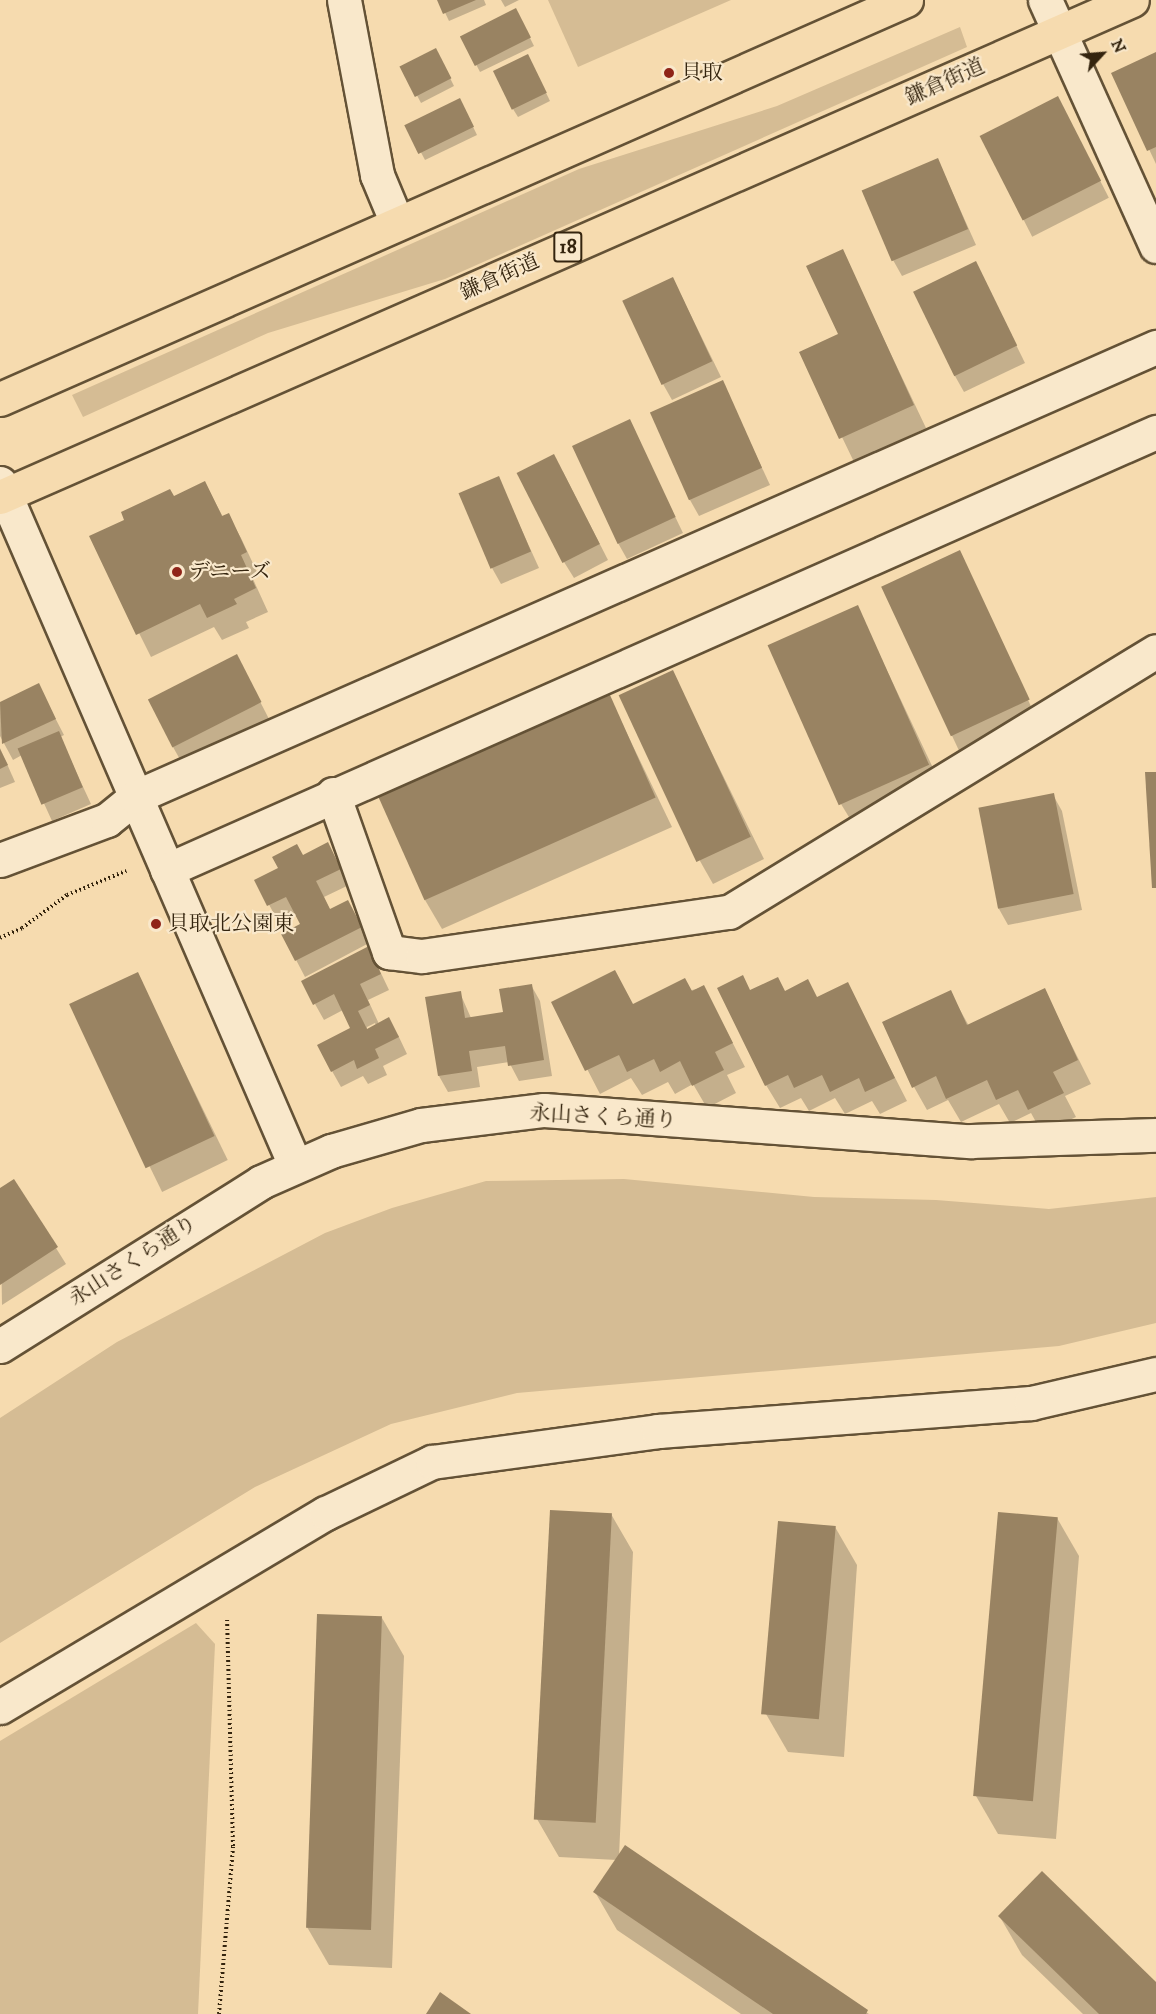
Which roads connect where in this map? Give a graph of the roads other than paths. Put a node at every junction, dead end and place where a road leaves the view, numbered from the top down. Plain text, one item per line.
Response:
1 (344, 0) edge
2 (906, 0) edge
3 (1045, 0) edge
4 (1132, 0) edge
5 (1059, 32) junction
6 (397, 223) junction
7 (1156, 246) edge
8 (1156, 346) edge
9 (0, 399) edge
10 (1156, 432) edge
11 (2, 492) edge
12 (1156, 651) edge
13 (333, 794) junction
14 (135, 797) junction
15 (0, 860) edge
16 (166, 870) junction
17 (1156, 1135) edge
18 (295, 1165) junction
19 (0, 1346) edge
20 (1156, 1374) edge
21 (0, 1707) edge

1 - 6 street
2 - 6 main road
3 - 5 street
4 - 5 main road, 鎌倉街道 / 18
5 - 7 street
5 - 11 main road, 鎌倉街道 / 18
6 - 9 main road
8 - 14 street
10 - 13 street
11 - 14 street
12 - 13 street
13 - 16 street
14 - 15 street
14 - 16 street
16 - 18 street
17 - 18 street, 永山さくら通り
18 - 19 street, 永山さくら通り
20 - 21 street

